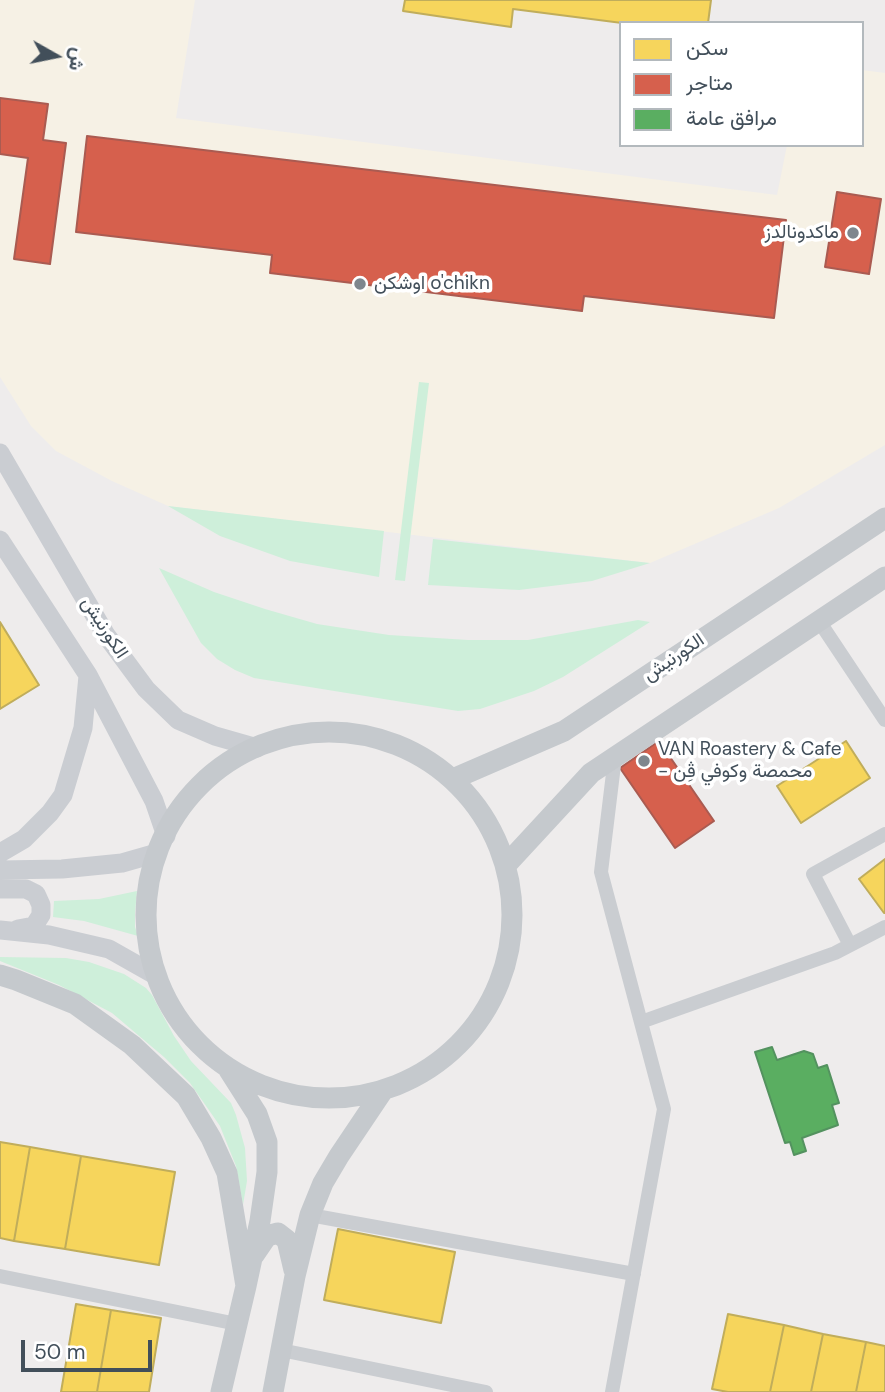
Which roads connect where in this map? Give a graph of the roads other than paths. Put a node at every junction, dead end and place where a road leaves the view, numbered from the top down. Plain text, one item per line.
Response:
1 (0, 453) edge
2 (885, 518) edge
3 (0, 540) edge
4 (885, 577) edge
5 (819, 621) junction
6 (88, 675) junction
7 (885, 720) edge
8 (257, 748) junction
9 (615, 757) junction
10 (453, 779) junction
11 (885, 834) edge
12 (161, 844) junction
13 (0, 853) edge
14 (506, 866) junction
15 (0, 870) edge
16 (0, 889) edge
17 (885, 927) edge
18 (5, 930) edge
19 (850, 945) junction
20 (0, 975) edge
21 (155, 975) junction
22 (641, 1022) junction
23 (229, 1070) junction
24 (382, 1092) junction
25 (310, 1215) junction
26 (252, 1256) junction
27 (634, 1274) junction
28 (0, 1276) edge
29 (295, 1276) junction
30 (246, 1286) junction
31 (237, 1324) junction
32 (281, 1350) junction
33 (221, 1392) edge
34 (273, 1392) edge
35 (486, 1392) edge
36 (612, 1392) edge

1 - 8 main road, الكورنيش
2 - 10 main road, الكورنيش
3 - 6 main road, الكورنيش
4 - 5 main road
5 - 7 street
5 - 9 main road
6 - 12 main road, الكورنيش
6 - 13 main road
8 - 10 main road
8 - 12 main road
9 - 14 main road
9 - 22 street
10 - 14 main road
11 - 19 street
12 - 15 main road
12 - 21 main road
14 - 24 main road
16 - 18 main road
17 - 19 street
18 - 21 main road
19 - 22 street
20 - 30 main road
21 - 23 main road
22 - 27 street
23 - 24 main road
23 - 26 main road
24 - 25 main road
25 - 27 street
25 - 29 main road
26 - 29 main road
26 - 30 main road
27 - 36 street
28 - 31 street
29 - 32 main road
30 - 31 main road
31 - 33 main road
32 - 34 main road
32 - 35 street

